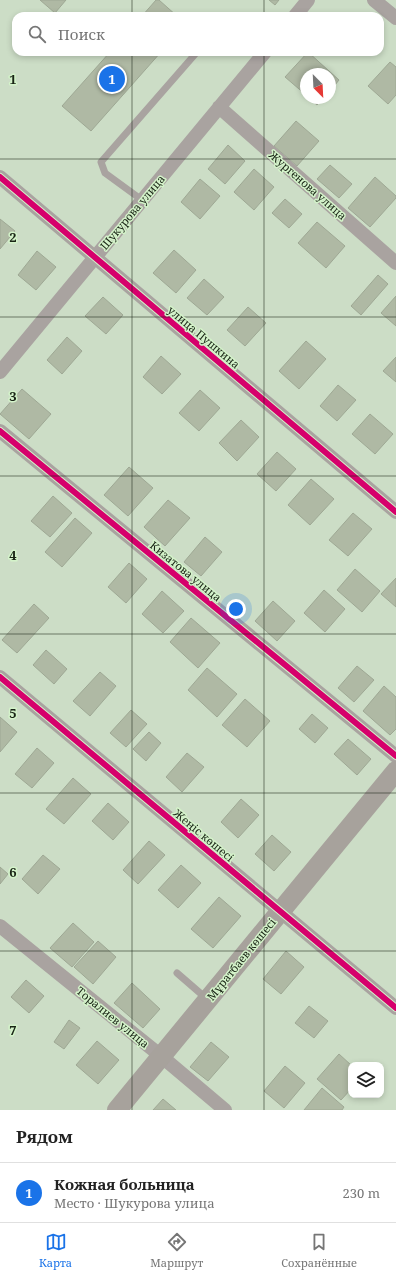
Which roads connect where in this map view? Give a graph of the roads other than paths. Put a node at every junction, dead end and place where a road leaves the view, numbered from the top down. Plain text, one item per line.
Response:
1 (308, 0) edge
2 (374, 0) edge
3 (298, 12) edge
4 (396, 18) edge
5 (193, 56) edge
6 (262, 56) edge
7 (219, 107) junction
8 (0, 177) edge
9 (142, 200) junction
10 (95, 257) junction
11 (396, 263) edge
12 (0, 372) edge
13 (0, 431) edge
14 (396, 512) edge
15 (0, 677) edge
16 (396, 756) edge
17 (396, 771) edge
18 (280, 911) junction
19 (0, 926) edge
20 (177, 973) dead end
21 (207, 999) junction
22 (396, 1008) edge
23 (161, 1056) junction
24 (117, 1110) edge
25 (225, 1110) edge

1 - 3 street
2 - 4 street
5 - 9 lane
6 - 7 street, Шукурова улица
7 - 9 street, Шукурова улица
7 - 11 street, Жургенова улица
8 - 10 street, улица Пушкина
9 - 10 street, Шукурова улица
10 - 12 street, Шукурова улица
10 - 14 street, улица Пушкина
13 - 16 street, Кизатова улица
15 - 18 street, Жеңіс көшесі
17 - 18 street, Мұратбаев көшесі
18 - 21 street, Мұратбаев көшесі
18 - 22 street, Жеңіс көшесі
19 - 23 street, Торалиев улица
20 - 21 lane
21 - 23 street, Мұратбаев көшесі
23 - 24 street, Мұратбаев көшесі
23 - 25 street, Торалиев улица

